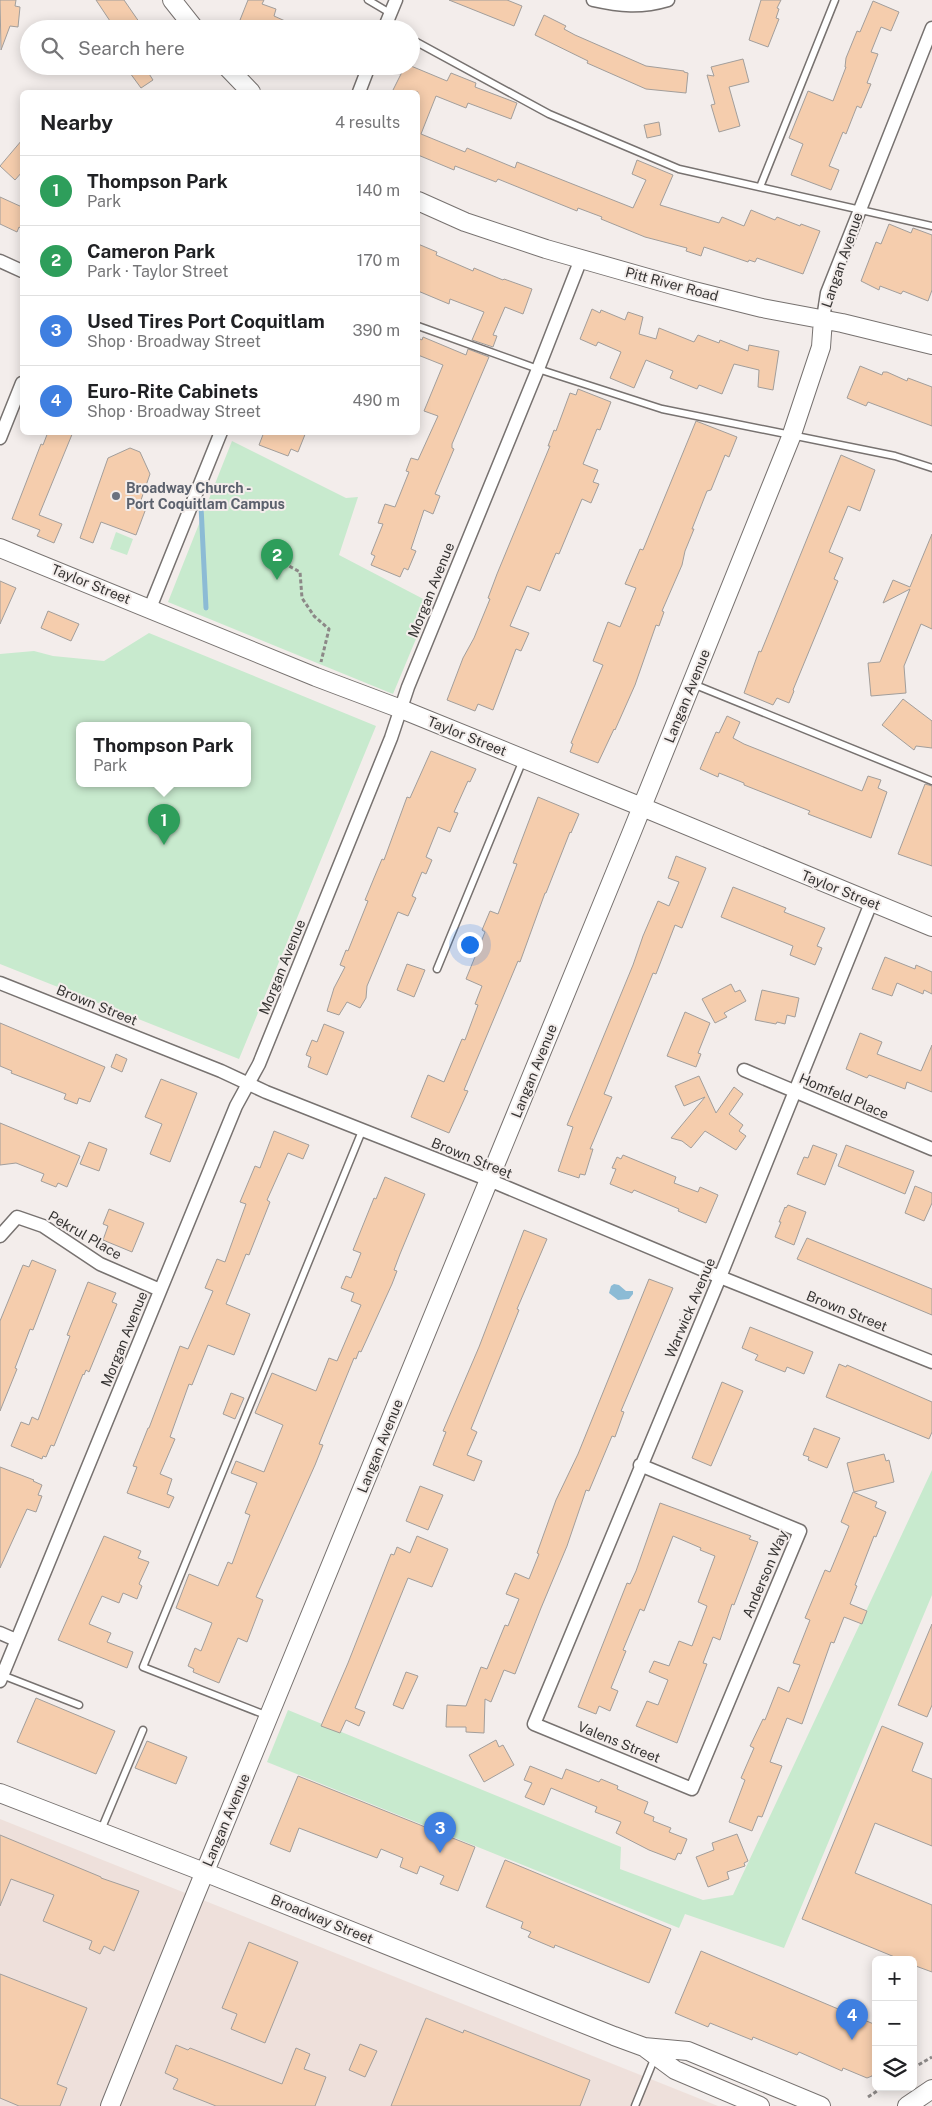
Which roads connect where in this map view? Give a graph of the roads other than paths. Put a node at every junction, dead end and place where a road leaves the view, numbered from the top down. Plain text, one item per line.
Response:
1 (172, 0) edge
2 (368, 0) edge
3 (396, 0) edge
4 (593, 0) edge
5 (668, 0) edge
6 (835, 0) edge
7 (188, 20) edge
8 (385, 20) edge
9 (389, 20) edge
10 (932, 28) edge
11 (420, 44) edge
12 (235, 75) edge
13 (365, 75) edge
14 (249, 90) edge
15 (359, 90) edge
16 (760, 187) junction
17 (420, 202) edge
18 (859, 210) junction
19 (932, 226) edge
20 (581, 259) junction
21 (0, 262) edge
22 (20, 270) edge
23 (823, 319) junction
24 (420, 327) edge
25 (932, 345) edge
26 (538, 369) junction
27 (20, 388) edge
28 (220, 435) edge
29 (791, 437) junction
30 (0, 438) edge
31 (932, 468) edge
32 (0, 548) edge
33 (150, 608) junction
34 (692, 684) junction
35 (401, 709) junction
36 (524, 760) junction
37 (932, 781) edge
38 (642, 807) junction
39 (871, 903) junction
40 (932, 927) edge
41 (438, 969) dead end
42 (0, 983) edge
43 (744, 1070) dead end
44 (248, 1084) junction
45 (796, 1092) junction
46 (362, 1131) junction
47 (932, 1149) edge
48 (489, 1180) junction
49 (0, 1236) edge
50 (720, 1277) junction
51 (160, 1290) junction
52 (932, 1362) edge
53 (640, 1465) junction
54 (0, 1633) edge
55 (16, 1640) junction
56 (1, 1678) edge
57 (79, 1705) dead end
58 (270, 1716) junction
59 (534, 1724) joint
60 (142, 1730) dead end
61 (692, 1789) joint
62 (0, 1793) edge
63 (100, 1833) junction
64 (204, 1872) junction
65 (649, 2051) junction
66 (932, 2089) edge
67 (110, 2106) edge
68 (635, 2106) edge
69 (760, 2106) edge
70 (820, 2106) edge
71 (907, 2106) edge

1 - 7 street
2 - 8 lane
3 - 9 street
4 - 5 street
6 - 16 lane
10 - 18 street, Langan Avenue
11 - 16 lane
12 - 14 street
13 - 15 street
16 - 18 lane
17 - 20 street, Pitt River Road
18 - 19 lane
18 - 23 street, Langan Avenue
20 - 23 street, Pitt River Road
20 - 26 street, Morgan Avenue
21 - 22 street
23 - 25 street, Pitt River Road
23 - 29 street, Langan Avenue
24 - 26 lane
26 - 29 lane
26 - 35 street, Morgan Avenue
27 - 30 street
28 - 33 street
29 - 31 lane
29 - 34 street, Langan Avenue
32 - 33 street, Taylor Street
33 - 35 street, Taylor Street
34 - 37 lane
34 - 38 street, Langan Avenue
35 - 36 street, Taylor Street
35 - 44 street, Morgan Avenue
36 - 38 street, Taylor Street
36 - 41 lane
38 - 39 street, Taylor Street
38 - 48 street, Langan Avenue
39 - 40 street, Taylor Street
39 - 45 street, Warwick Avenue
42 - 44 street, Brown Street
43 - 45 street, Homfeld Place
44 - 46 street, Brown Street
44 - 51 street, Morgan Avenue
45 - 47 street, Homfeld Place
45 - 50 street, Warwick Avenue
46 - 48 street, Brown Street
46 - 58 lane
48 - 50 street, Brown Street
48 - 58 street, Langan Avenue
49 - 51 street, Pekrul Place
50 - 52 street, Brown Street
50 - 53 street, Warwick Avenue
51 - 55 street, Morgan Avenue
53 - 59 street, Warwick Avenue
53 - 61 street, Anderson Way
54 - 55 street
55 - 56 street, Morgan Avenue
56 - 57 lane
58 - 64 street, Langan Avenue
59 - 61 street, Valens Street
60 - 63 lane
62 - 63 street, Broadway Street
63 - 64 street, Broadway Street
64 - 65 street, Broadway Street
64 - 67 street, Langan Avenue
65 - 68 lane
65 - 69 street, Broadway Street
65 - 70 street, Broadway Street
66 - 71 street

